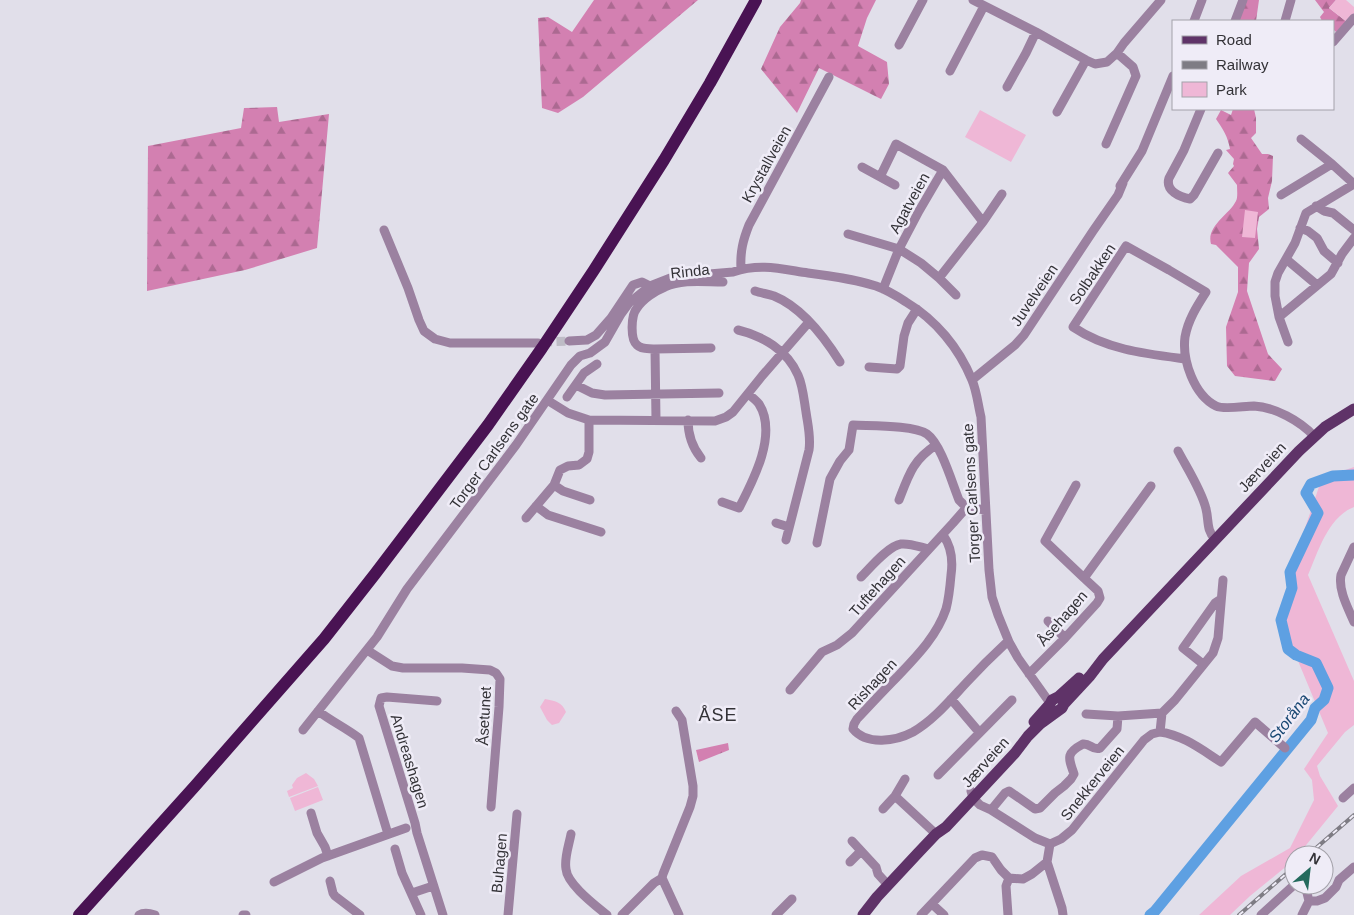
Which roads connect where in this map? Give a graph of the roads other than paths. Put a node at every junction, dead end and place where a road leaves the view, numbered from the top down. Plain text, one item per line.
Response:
1 (756, 0) edge
2 (765, 0) edge
3 (923, 0) edge
4 (973, 0) edge
5 (1161, 0) edge
6 (1202, 0) edge
7 (1244, 0) edge
8 (1291, 0) edge
9 (984, 6) junction
10 (1354, 18) edge
11 (1194, 20) edge
12 (1235, 20) edge
13 (1285, 20) edge
14 (1036, 32) junction
15 (1334, 41) edge
16 (899, 45) dead end
17 (1117, 53) junction
18 (1086, 60) junction
19 (950, 71) dead end
20 (829, 76) dead end
21 (1172, 79) edge
22 (1007, 86) dead end
23 (1201, 110) edge
24 (1057, 112) dead end
25 (1302, 138) dead end
26 (1106, 144) dead end
27 (1218, 153) dead end
28 (1332, 164) junction
29 (862, 167) dead end
30 (942, 170) junction
31 (880, 177) junction
32 (1354, 184) edge
33 (895, 185) dead end
34 (1002, 194) dead end
35 (1281, 194) dead end
36 (1316, 206) junction
37 (983, 222) junction
38 (1300, 228) junction
39 (384, 230) dead end
40 (1354, 230) edge
41 (848, 234) dead end
42 (1354, 238) edge
43 (899, 250) junction
44 (1286, 259) junction
45 (1338, 263) junction
46 (737, 271) junction
47 (940, 278) junction
48 (723, 282) dead end
49 (1317, 285) junction
50 (650, 286) junction
51 (883, 288) junction
52 (755, 291) dead end
53 (956, 295) dead end
54 (917, 308) junction
55 (1279, 317) junction
56 (809, 322) junction
57 (738, 330) dead end
58 (569, 341) tunnel mouth
59 (1288, 342) dead end
60 (538, 343) tunnel mouth
61 (711, 348) dead end
62 (655, 349) junction
63 (782, 353) junction
64 (1186, 359) junction
65 (840, 362) dead end
66 (597, 364) dead end
67 (869, 367) dead end
68 (970, 376) junction
69 (576, 385) junction
70 (656, 393) junction
71 (719, 393) dead end
72 (748, 394) junction
73 (567, 397) dead end
74 (547, 400) junction
75 (1354, 411) edge
76 (589, 420) junction
77 (656, 420) junction
78 (688, 420) junction
79 (1314, 436) junction
80 (936, 446) junction
81 (1178, 451) dead end
82 (701, 458) dead end
83 (554, 485) junction
84 (1076, 485) dead end
85 (1151, 486) dead end
86 (590, 500) dead end
87 (899, 500) dead end
88 (722, 502) dead end
89 (536, 506) junction
90 (967, 507) junction
91 (985, 510) junction
92 (526, 518) dead end
93 (776, 524) dead end
94 (789, 527) junction
95 (601, 532) dead end
96 (943, 535) junction
97 (1215, 539) junction
98 (786, 540) dead end
99 (817, 543) dead end
100 (1354, 547) edge
101 (929, 549) junction
102 (861, 577) dead end
103 (1084, 578) junction
104 (1223, 580) dead end
105 (1222, 600) junction
106 (1350, 601) edge
107 (1048, 621) dead end
108 (1354, 622) edge
109 (1065, 638) junction
110 (1009, 642) junction
111 (367, 650) junction
112 (1203, 664) junction
113 (1029, 674) junction
114 (790, 690) dead end
115 (950, 699) junction
116 (1012, 700) dead end
117 (437, 701) dead end
118 (1056, 703) junction
119 (676, 711) dead end
120 (318, 712) junction
121 (1086, 714) dead end
122 (1162, 714) junction
123 (1118, 716) junction
124 (303, 730) dead end
125 (979, 732) junction
126 (1160, 732) junction
127 (1285, 748) dead end
128 (938, 775) dead end
129 (905, 780) dead end
130 (1354, 788) edge
131 (974, 794) junction
132 (894, 796) junction
133 (1343, 798) dead end
134 (491, 807) dead end
135 (883, 808) dead end
136 (991, 810) junction
137 (311, 813) dead end
138 (517, 814) dead end
139 (406, 828) dead end
140 (388, 834) junction
141 (571, 834) dead end
142 (936, 834) junction
143 (852, 842) dead end
144 (1050, 844) junction
145 (395, 849) dead end
146 (861, 851) junction
147 (328, 856) junction
148 (850, 862) dead end
149 (1047, 862) junction
150 (1354, 867) edge
151 (662, 878) junction
152 (1009, 878) junction
153 (330, 881) dead end
154 (274, 882) dead end
155 (888, 885) junction
156 (433, 886) junction
157 (412, 893) junction
158 (1284, 894) edge
159 (1308, 895) edge
160 (877, 897) junction
161 (792, 899) dead end
162 (1309, 901) junction
163 (932, 904) junction
164 (79, 915) edge
165 (88, 915) edge
166 (139, 915) edge
167 (155, 915) edge
168 (359, 915) edge
169 (421, 915) edge
170 (443, 915) edge
171 (508, 915) edge
172 (607, 915) edge
173 (622, 915) edge
174 (679, 915) edge
175 (774, 915) edge
176 (858, 915) edge
177 (863, 915) edge
178 (921, 915) edge
179 (944, 915) edge
180 (1008, 915) edge
181 (1063, 915) edge
182 (1261, 915) edge
183 (1302, 915) edge

1 - 164 highway
2 - 165 highway
3 - 16 street
4 - 9 street
5 - 17 street
6 - 11 street
7 - 12 street
8 - 13 street
9 - 14 street
9 - 19 street
10 - 15 street
14 - 18 street
14 - 22 street
17 - 18 street
17 - 26 street
18 - 24 street
20 - 46 street, Krystallveien
21 - 68 street, Juvelveien
23 - 27 street
25 - 28 street
28 - 32 street
28 - 35 street
29 - 31 street, Agatveien
30 - 31 street, Agatveien
30 - 37 street, Agatveien
30 - 43 street, Agatveien
31 - 33 street, Agatveien
32 - 36 street
34 - 37 street
36 - 38 street
36 - 40 street
37 - 47 street
38 - 44 street
38 - 45 street
39 - 60 street
41 - 43 street, Agatveien
42 - 45 street
43 - 47 street, Agatveien
43 - 51 street, Agatveien
44 - 49 street
44 - 55 street
45 - 49 street
46 - 50 street, Torger Carlsens gate
46 - 51 street, Torger Carlsens gate
47 - 53 street, Agatveien
48 - 62 street, Rinda
49 - 55 street
50 - 58 street
50 - 74 street, Torger Carlsens gate
51 - 54 street, Torger Carlsens gate
52 - 56 street
54 - 67 street
54 - 68 street, Torger Carlsens gate
55 - 59 street
56 - 63 street
56 - 65 street
57 - 63 street
61 - 62 street, Rinda
62 - 70 street
63 - 72 street
63 - 94 street
64 - 64 street, Solbakken
64 - 79 street, Solbakken
66 - 69 street
68 - 91 street, Torger Carlsens gate
69 - 70 street
69 - 73 street
70 - 71 street
70 - 77 street
72 - 78 street
72 - 88 street
74 - 76 street
74 - 111 street, Torger Carlsens gate
75 - 79 main road, Jærveien
76 - 77 street
76 - 83 street
77 - 78 street
78 - 82 street
79 - 97 main road, Jærveien
80 - 87 street
80 - 90 street
80 - 99 street
81 - 97 street
83 - 86 street
83 - 89 street
84 - 103 street, Åsehagen
85 - 103 street, Åsehagen
89 - 92 street
89 - 95 street
90 - 91 street
90 - 96 street, Tuftehagen
91 - 110 street, Torger Carlsens gate
93 - 94 street
94 - 98 street
96 - 101 street, Tuftehagen
96 - 115 street, Rishagen
97 - 118 main road, Jærveien
100 - 106 street
101 - 102 street
101 - 114 street, Tuftehagen
103 - 109 street, Åsehagen
104 - 105 street
105 - 112 street
105 - 112 street
106 - 108 street
107 - 109 street
109 - 113 street, Åsehagen
110 - 113 street, Torger Carlsens gate
110 - 115 street, Rishagen
111 - 120 street, Torger Carlsens gate
111 - 134 street, Åsetunet
112 - 122 street
113 - 118 street, Torger Carlsens gate
115 - 125 street
116 - 125 street
117 - 156 street, Andreashagen
118 - 131 main road, Jærveien
119 - 151 street
120 - 124 street, Torger Carlsens gate
120 - 140 street
121 - 123 street
122 - 123 street
122 - 126 street
123 - 136 street
125 - 128 street
126 - 127 street
126 - 144 street, Snekkerveien
129 - 132 street
130 - 133 street
131 - 136 street
131 - 142 main road, Jærveien
132 - 135 street
132 - 142 street
136 - 144 street
137 - 147 street
138 - 171 street, Buhagen
139 - 140 street
140 - 147 street
141 - 172 street
142 - 155 main road, Jærveien
143 - 146 street
144 - 149 street
145 - 157 street
146 - 148 street
146 - 155 street
147 - 154 street
149 - 152 street
149 - 181 street
150 - 162 street
151 - 173 street
151 - 174 street
152 - 163 street
152 - 180 street
153 - 168 street
155 - 160 main road, Jærveien
156 - 157 street
156 - 170 street, Andreashagen
157 - 169 street
158 - 182 street
159 - 162 street
160 - 176 main road, Jærveien
160 - 177 main road, Jærveien
161 - 175 street
162 - 183 street
163 - 178 street
163 - 179 street
166 - 167 street

